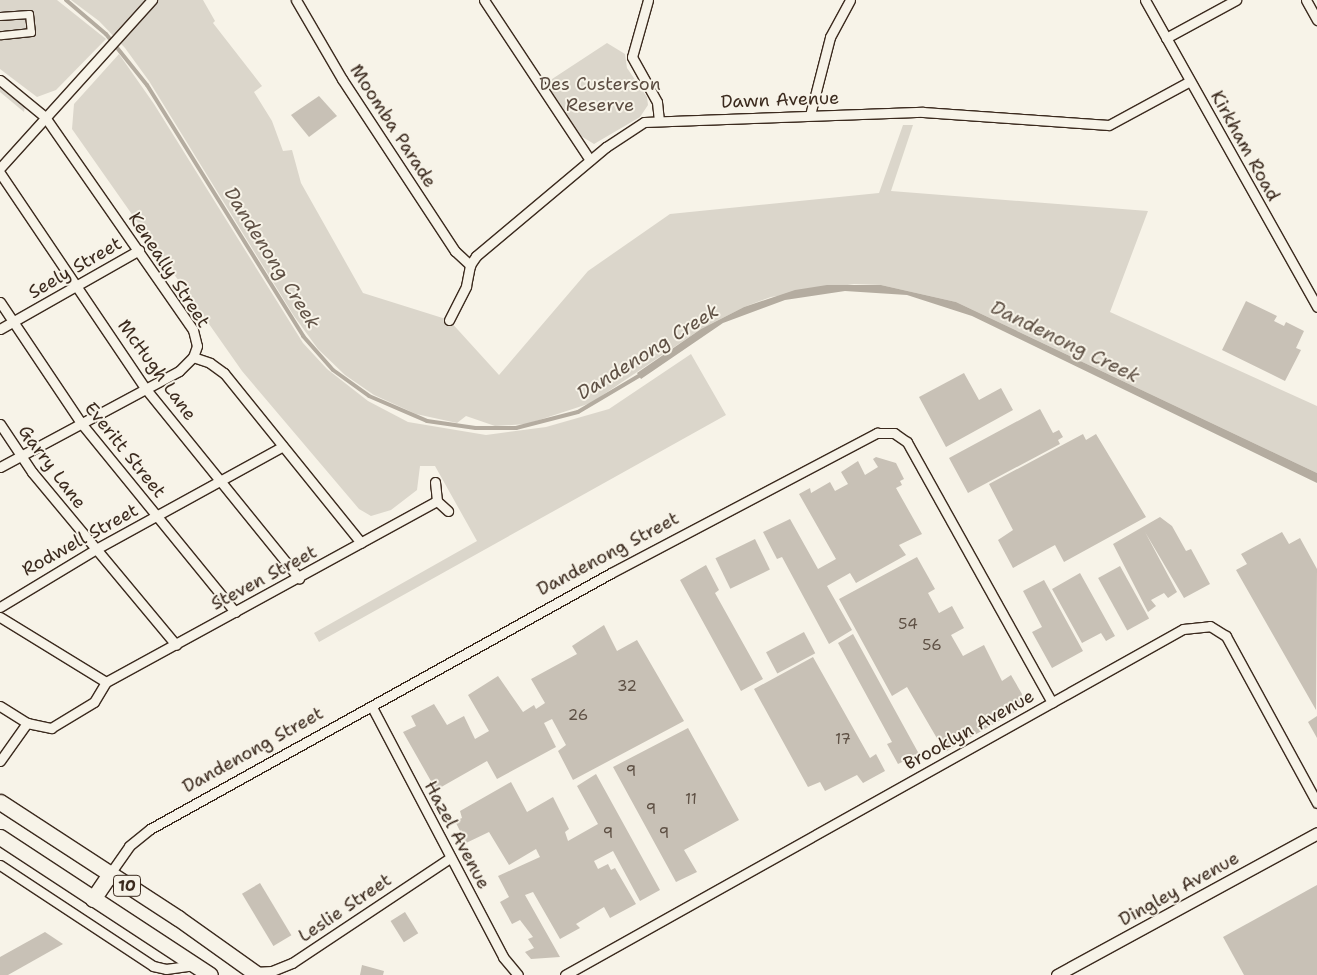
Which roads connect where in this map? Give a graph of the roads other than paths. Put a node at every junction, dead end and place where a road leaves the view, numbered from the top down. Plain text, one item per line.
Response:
1 (296, 0) edge
2 (484, 0) edge
3 (648, 0) edge
4 (850, 0) edge
5 (1145, 0) edge
6 (1236, 0) edge
7 (1306, 0) edge
8 (150, 2) edge
9 (0, 16) edge
10 (1317, 20) edge
11 (0, 35) edge
12 (1166, 38) junction
13 (0, 80) edge
14 (1190, 81) junction
15 (810, 115) junction
16 (45, 117) junction
17 (659, 120) junction
18 (590, 160) junction
19 (0, 168) edge
20 (0, 173) edge
21 (139, 250) junction
22 (470, 265) junction
23 (78, 286) junction
24 (0, 302) edge
25 (1317, 307) edge
26 (450, 320) dead end
27 (13, 322) junction
28 (0, 329) edge
29 (193, 357) junction
30 (146, 388) junction
31 (80, 423) junction
32 (0, 424) edge
33 (283, 446) junction
34 (20, 455) junction
35 (0, 467) edge
36 (220, 480) junction
37 (435, 482) dead end
38 (437, 501) junction
39 (448, 511) dead end
40 (157, 515) junction
41 (361, 543) junction
42 (96, 549) junction
43 (299, 578) junction
44 (0, 607) edge
45 (235, 612) junction
46 (0, 618) edge
47 (176, 645) junction
48 (106, 682) junction
49 (1052, 702) junction
50 (0, 706) edge
51 (372, 707) junction
52 (27, 723) junction
53 (0, 761) edge
54 (0, 802) edge
55 (1317, 803) edge
56 (1317, 833) edge
57 (0, 837) edge
58 (450, 858) junction
59 (0, 865) edge
60 (109, 875) junction
61 (93, 899) junction
62 (196, 965) junction
63 (255, 973) edge
64 (210, 975) edge
65 (518, 975) edge
66 (565, 975) edge
67 (1057, 975) edge

1 - 22 street, Moomba Parade
2 - 18 street
3 - 17 street
4 - 15 street
5 - 12 street, Kirkham Road
6 - 12 street
7 - 10 street
8 - 16 street
9 - 11 street
12 - 14 street, Kirkham Road
13 - 16 street, Keneally Street
14 - 15 street, Dawn Avenue
14 - 25 street, Kirkham Road
15 - 17 street, Dawn Avenue
16 - 19 street
16 - 21 street, Keneally Street
17 - 18 street, Dawn Avenue
18 - 22 street, Dawn Avenue
20 - 23 street, McHugh Lane
21 - 23 street, Seely Street
21 - 29 street, Keneally Street
22 - 26 street
23 - 27 street, Seely Street
23 - 30 street, McHugh Lane
24 - 27 street, Everitt Street
27 - 28 street, Seely Street
27 - 31 street, Everitt Street
29 - 30 street
29 - 33 street, Keneally Street
30 - 31 street
30 - 36 street, McHugh Lane
31 - 34 street
31 - 40 street, Everitt Street
32 - 34 street, Garry Lane
33 - 36 street, Rodwell Street
33 - 41 street, Keneally Street
34 - 35 street
34 - 42 street, Garry Lane
36 - 40 street, Rodwell Street
36 - 43 street, McHugh Lane
37 - 38 street
38 - 39 street
38 - 41 street, Steven Street
40 - 42 street, Rodwell Street
40 - 45 street, Everitt Street
41 - 43 street, Steven Street
42 - 44 street, Rodwell Street
42 - 47 street, Garry Lane
43 - 45 street, Steven Street
45 - 47 street, Steven Street
46 - 48 street
47 - 48 street, Steven Street
48 - 52 street
49 - 51 street, Dandenong Street
49 - 55 street, Brooklyn Avenue
49 - 66 street, Brooklyn Avenue
50 - 52 street
51 - 58 street, Hazel Avenue
51 - 60 street, Dandenong Street
52 - 53 street
54 - 60 main road, 10
56 - 67 street, Dingley Avenue
57 - 61 main road, 10
58 - 63 street, Leslie Street
58 - 65 street, Hazel Avenue
59 - 62 street
60 - 61 main road, Dandenong Street
60 - 63 main road, 10
61 - 62 main road, 10
62 - 64 main road, 10

